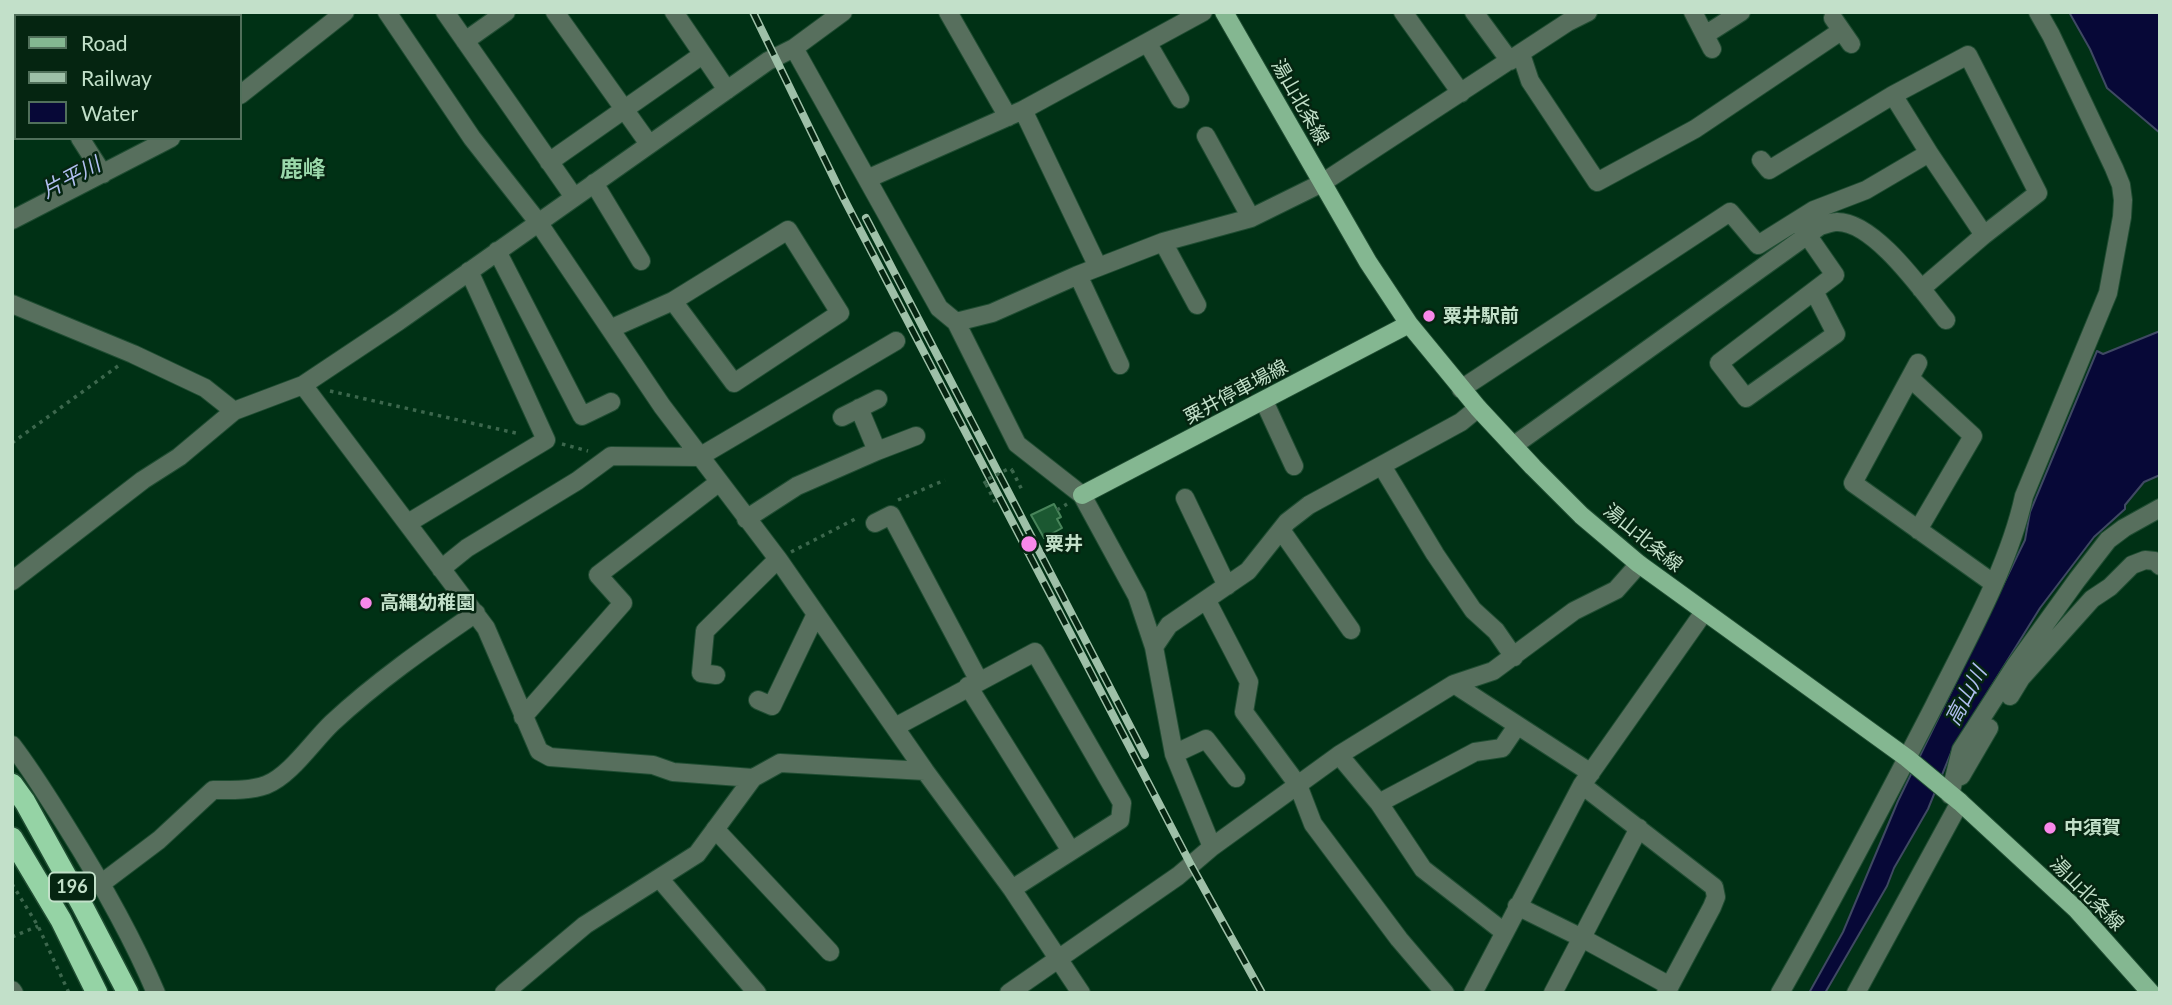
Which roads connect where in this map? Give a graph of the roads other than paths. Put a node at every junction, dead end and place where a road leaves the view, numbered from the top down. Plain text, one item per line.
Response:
1 (17, 12) edge
2 (345, 12) edge
3 (387, 12) edge
4 (444, 12) edge
5 (506, 12) edge
6 (555, 12) edge
7 (674, 12) edge
8 (843, 12) edge
9 (948, 12) edge
10 (1203, 12) edge
11 (1224, 12) edge
12 (1403, 12) edge
13 (1474, 12) edge
14 (1588, 12) edge
15 (1693, 12) edge
16 (1741, 12) edge
17 (2038, 12) edge
18 (12, 15) edge
19 (1566, 17) edge
20 (1842, 31) dead end
21 (465, 41) junction
22 (1148, 44) junction
23 (793, 48) junction
24 (702, 55) junction
25 (1515, 57) junction
26 (726, 90) junction
27 (242, 93) edge
28 (1461, 93) junction
29 (1893, 95) junction
30 (1180, 99) dead end
31 (624, 109) junction
32 (1015, 114) junction
33 (1206, 136) dead end
34 (81, 140) edge
35 (166, 140) edge
36 (649, 144) junction
37 (1929, 153) junction
38 (1761, 160) dead end
39 (549, 162) junction
40 (103, 174) junction
41 (867, 179) junction
42 (594, 183) junction
43 (1322, 183) junction
44 (574, 197) junction
45 (13, 218) edge
46 (1251, 218) junction
47 (538, 222) junction
48 (1802, 227) junction
49 (1984, 235) junction
50 (1163, 242) junction
51 (497, 251) junction
52 (641, 261) dead end
53 (1098, 267) junction
54 (469, 271) junction
55 (1077, 275) junction
56 (1921, 289) junction
57 (1814, 291) junction
58 (673, 301) junction
59 (12, 304) edge
60 (1197, 305) dead end
61 (1946, 320) dead end
62 (956, 322) junction
63 (1409, 324) junction
64 (610, 329) junction
65 (896, 341) dead end
66 (1120, 365) dead end
67 (303, 385) junction
68 (1461, 389) junction
69 (878, 399) dead end
70 (1264, 401) junction
71 (611, 402) dead end
72 (859, 408) junction
73 (1478, 408) junction
74 (234, 411) junction
75 (842, 417) dead end
76 (916, 436) dead end
77 (1513, 446) junction
78 (877, 451) junction
79 (699, 457) junction
80 (1294, 466) dead end
81 (1382, 466) junction
82 (718, 483) junction
83 (1082, 495) junction
84 (1185, 498) dead end
85 (2160, 508) edge
86 (746, 519) junction
87 (408, 523) junction
88 (875, 523) dead end
89 (1281, 530) junction
90 (1918, 530) junction
91 (778, 559) junction
92 (1639, 564) junction
93 (2160, 566) edge
94 (441, 569) junction
95 (12, 581) edge
96 (1993, 583) junction
97 (1227, 586) junction
98 (1207, 601) junction
99 (1703, 612) junction
100 (476, 613) junction
101 (816, 614) junction
102 (1351, 630) dead end
103 (1154, 647) junction
104 (1514, 657) junction
105 (716, 675) dead end
106 (974, 683) junction
107 (1454, 684) junction
108 (758, 700) dead end
109 (523, 717) junction
110 (1517, 726) junction
111 (895, 727) junction
112 (12, 745) edge
113 (1174, 754) junction
114 (1339, 755) junction
115 (1910, 761) junction
116 (925, 771) junction
117 (753, 778) junction
118 (1236, 778) dead end
119 (1586, 779) junction
120 (12, 784) edge
121 (1298, 785) junction
122 (1951, 795) junction
123 (1379, 803) junction
124 (1639, 828) junction
125 (715, 829) junction
126 (12, 838) edge
127 (1212, 847) junction
128 (1071, 851) junction
129 (659, 878) junction
130 (102, 883) junction
131 (1012, 889) junction
132 (1517, 906) junction
133 (1504, 932) junction
134 (1583, 938) junction
135 (830, 952) dead end
136 (1060, 958) junction
137 (1668, 989) edge
138 (97, 993) edge
139 (128, 993) edge
140 (156, 993) edge
141 (505, 993) edge
142 (757, 993) edge
143 (1009, 993) edge
144 (1081, 993) edge
145 (1445, 993) edge
146 (1473, 993) edge
147 (1553, 993) edge
148 (1780, 993) edge
149 (1856, 993) edge
150 (2151, 993) edge

1 - 18 street
2 - 27 street
3 - 47 street
4 - 21 street
5 - 21 street
6 - 31 street
7 - 24 street
8 - 23 street
9 - 32 street
10 - 22 street
11 - 43 main road, 湯山北条線
12 - 28 street
13 - 25 street
14 - 19 street
15 - 16 street
17 - 96 street
19 - 25 street
20 - 25 street
21 - 39 street
22 - 30 street
22 - 32 street
23 - 26 street
23 - 41 street
24 - 26 street
24 - 31 street
25 - 28 street
26 - 36 street
28 - 43 street
29 - 37 street
29 - 38 street
29 - 49 street
31 - 36 street
31 - 39 street
32 - 41 street
32 - 53 street
33 - 46 street
34 - 40 street
35 - 40 street
36 - 42 street
37 - 48 street
37 - 49 street
39 - 44 street
40 - 45 street
41 - 62 street
42 - 44 street
42 - 52 street
43 - 46 street
43 - 63 main road, 湯山北条線
44 - 47 street
46 - 50 street
47 - 51 street
47 - 64 street
48 - 56 street
48 - 57 street
48 - 68 street
48 - 77 street
49 - 56 street
50 - 53 street
50 - 60 street
51 - 54 street
51 - 71 street
53 - 55 street
54 - 67 street
54 - 87 street
55 - 62 street
55 - 66 street
56 - 61 street
57 - 57 street
58 - 58 street
58 - 64 street
59 - 74 street
62 - 83 street
63 - 68 main road, 湯山北条線
63 - 70 main road, 粟井停車場線
64 - 79 street
65 - 79 street
67 - 74 street
67 - 87 street
68 - 73 main road, 湯山北条線
69 - 72 street
70 - 80 street
70 - 83 main road, 粟井停車場線
72 - 75 street
72 - 78 street
73 - 77 main road, 湯山北条線
73 - 81 street
74 - 95 street
76 - 78 street
77 - 92 main road, 湯山北条線
78 - 86 street
79 - 82 street
79 - 94 street
81 - 89 street
81 - 104 street
82 - 86 street
82 - 109 street
83 - 103 street
84 - 97 street
85 - 122 street
86 - 91 street
87 - 94 street
88 - 106 street
89 - 97 street
89 - 102 street
90 - 90 street
90 - 96 street
91 - 101 street
91 - 105 street
92 - 99 main road, 湯山北条線
92 - 104 street
93 - 122 street
94 - 100 street
96 - 115 street
97 - 98 street
98 - 103 street
98 - 121 street
99 - 115 main road, 湯山北条線
99 - 119 street
100 - 109 street
100 - 130 street
101 - 108 street
101 - 111 street
103 - 113 street
104 - 107 street
106 - 111 street
106 - 128 street
106 - 128 street
107 - 110 street
107 - 114 street
109 - 117 street
110 - 119 street
110 - 123 street
111 - 116 street
112 - 130 street
113 - 118 street
113 - 127 street
114 - 121 street
114 - 123 street
115 - 122 main road, 湯山北条線
115 - 148 street
116 - 117 street
116 - 131 street
117 - 125 street
119 - 124 street
119 - 132 street
120 - 139 highway, 196
121 - 127 street
121 - 145 street
122 - 149 street
122 - 150 main road, 湯山北条線
123 - 133 street
124 - 134 street
124 - 137 street
125 - 129 street
125 - 135 street
126 - 138 highway, 196
127 - 136 street
128 - 131 street
129 - 141 street
129 - 142 street
130 - 140 street
131 - 136 street
132 - 133 street
132 - 134 street
133 - 146 street
134 - 137 street
134 - 147 street
136 - 143 street
136 - 144 street

